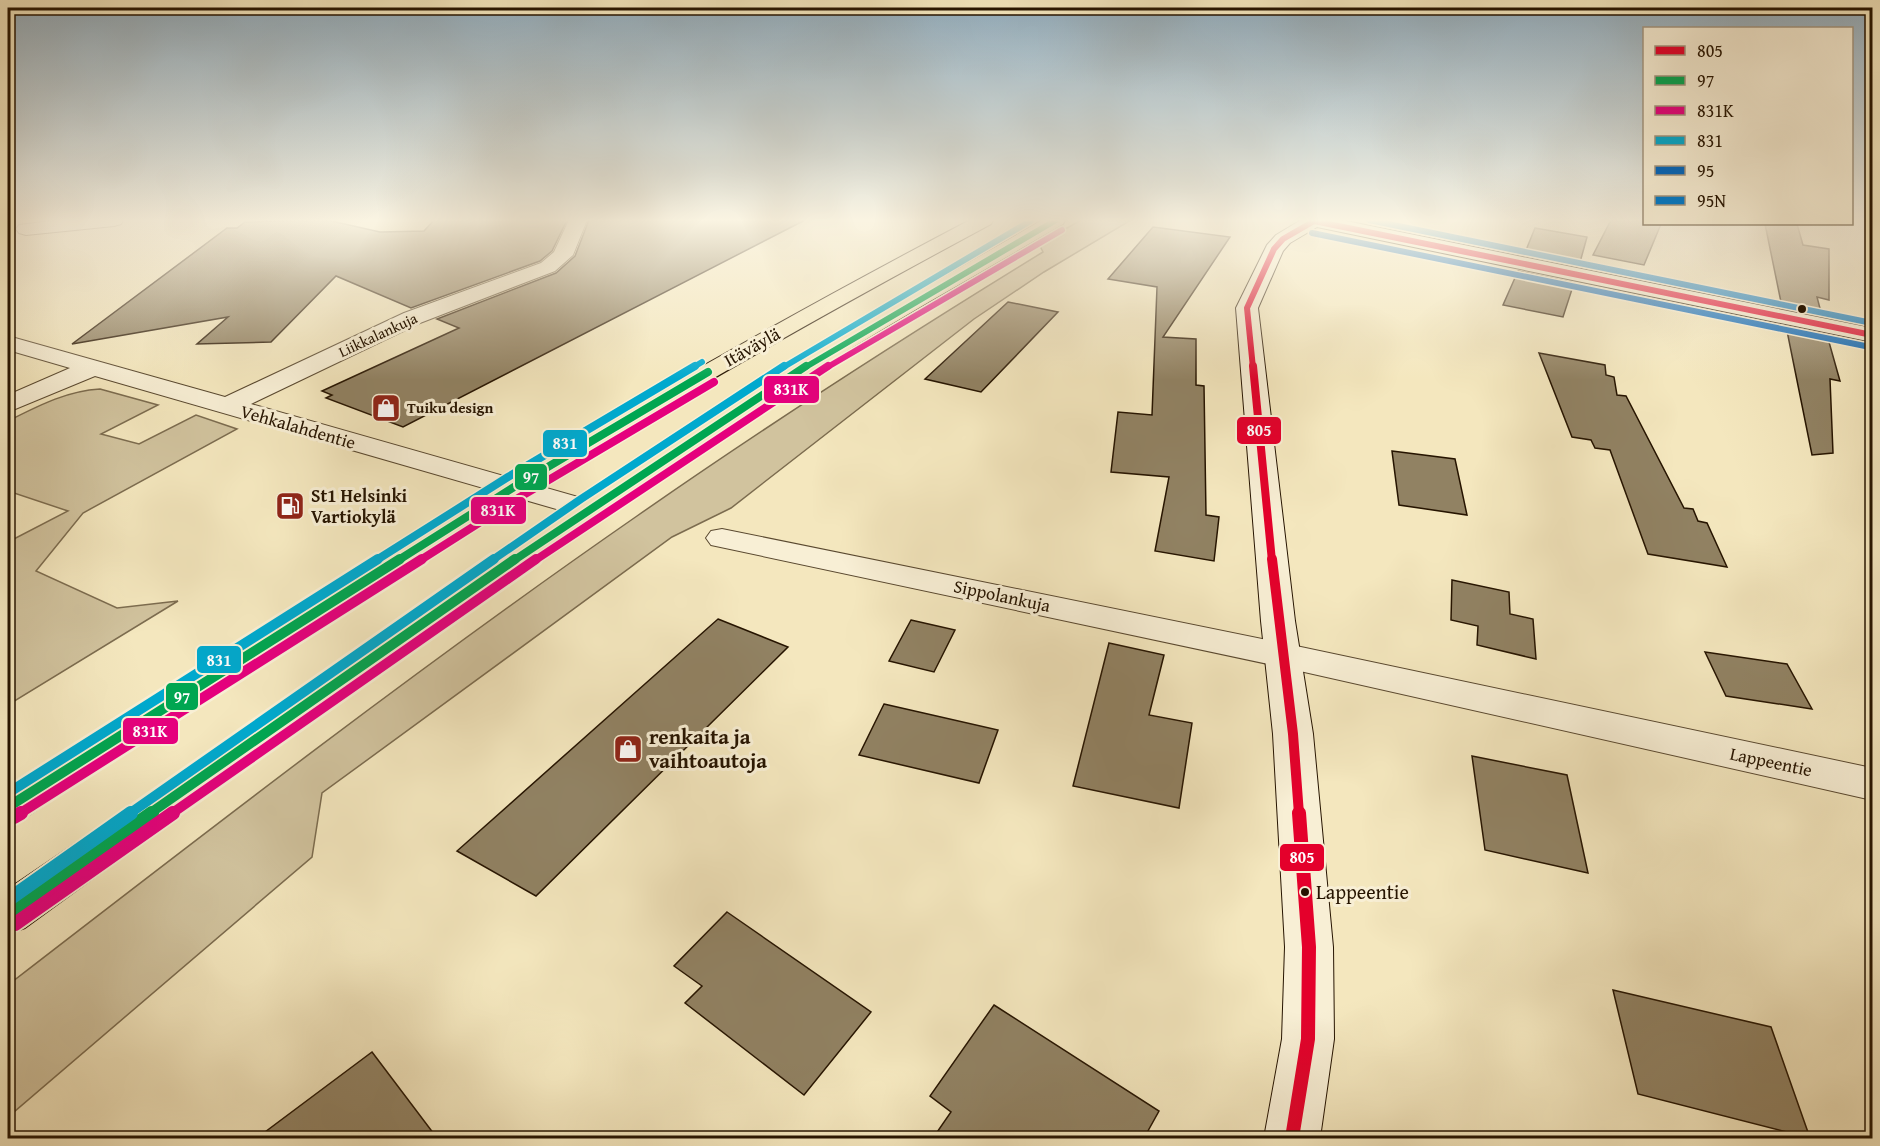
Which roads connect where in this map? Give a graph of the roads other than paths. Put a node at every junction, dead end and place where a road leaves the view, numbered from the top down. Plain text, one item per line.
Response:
1 (531, 273) edge
2 (886, 273) edge
3 (962, 273) edge
4 (1263, 273) edge
5 (1573, 273) edge
6 (1872, 335) edge
7 (8, 343) edge
8 (92, 368) junction
9 (8, 404) edge
10 (226, 406) junction
11 (514, 487) junction
12 (588, 509) junction
13 (722, 538) dead end
14 (1282, 655) junction
15 (1872, 784) edge
16 (8, 807) edge
17 (8, 914) edge
18 (1292, 1138) edge

1 - 10 street, Liikkalankuja
2 - 11 main road, Itäväylä
3 - 12 main road
4 - 14 street
5 - 6 street
7 - 8 street, Vehkalahdentie
8 - 9 street
8 - 10 street, Vehkalahdentie
10 - 11 street, Vehkalahdentie
11 - 12 street, Vehkalahdentie
11 - 16 main road, Itäväylä
12 - 17 main road
13 - 14 street, Sippolankuja
14 - 15 street, Lappeentie
14 - 18 street

